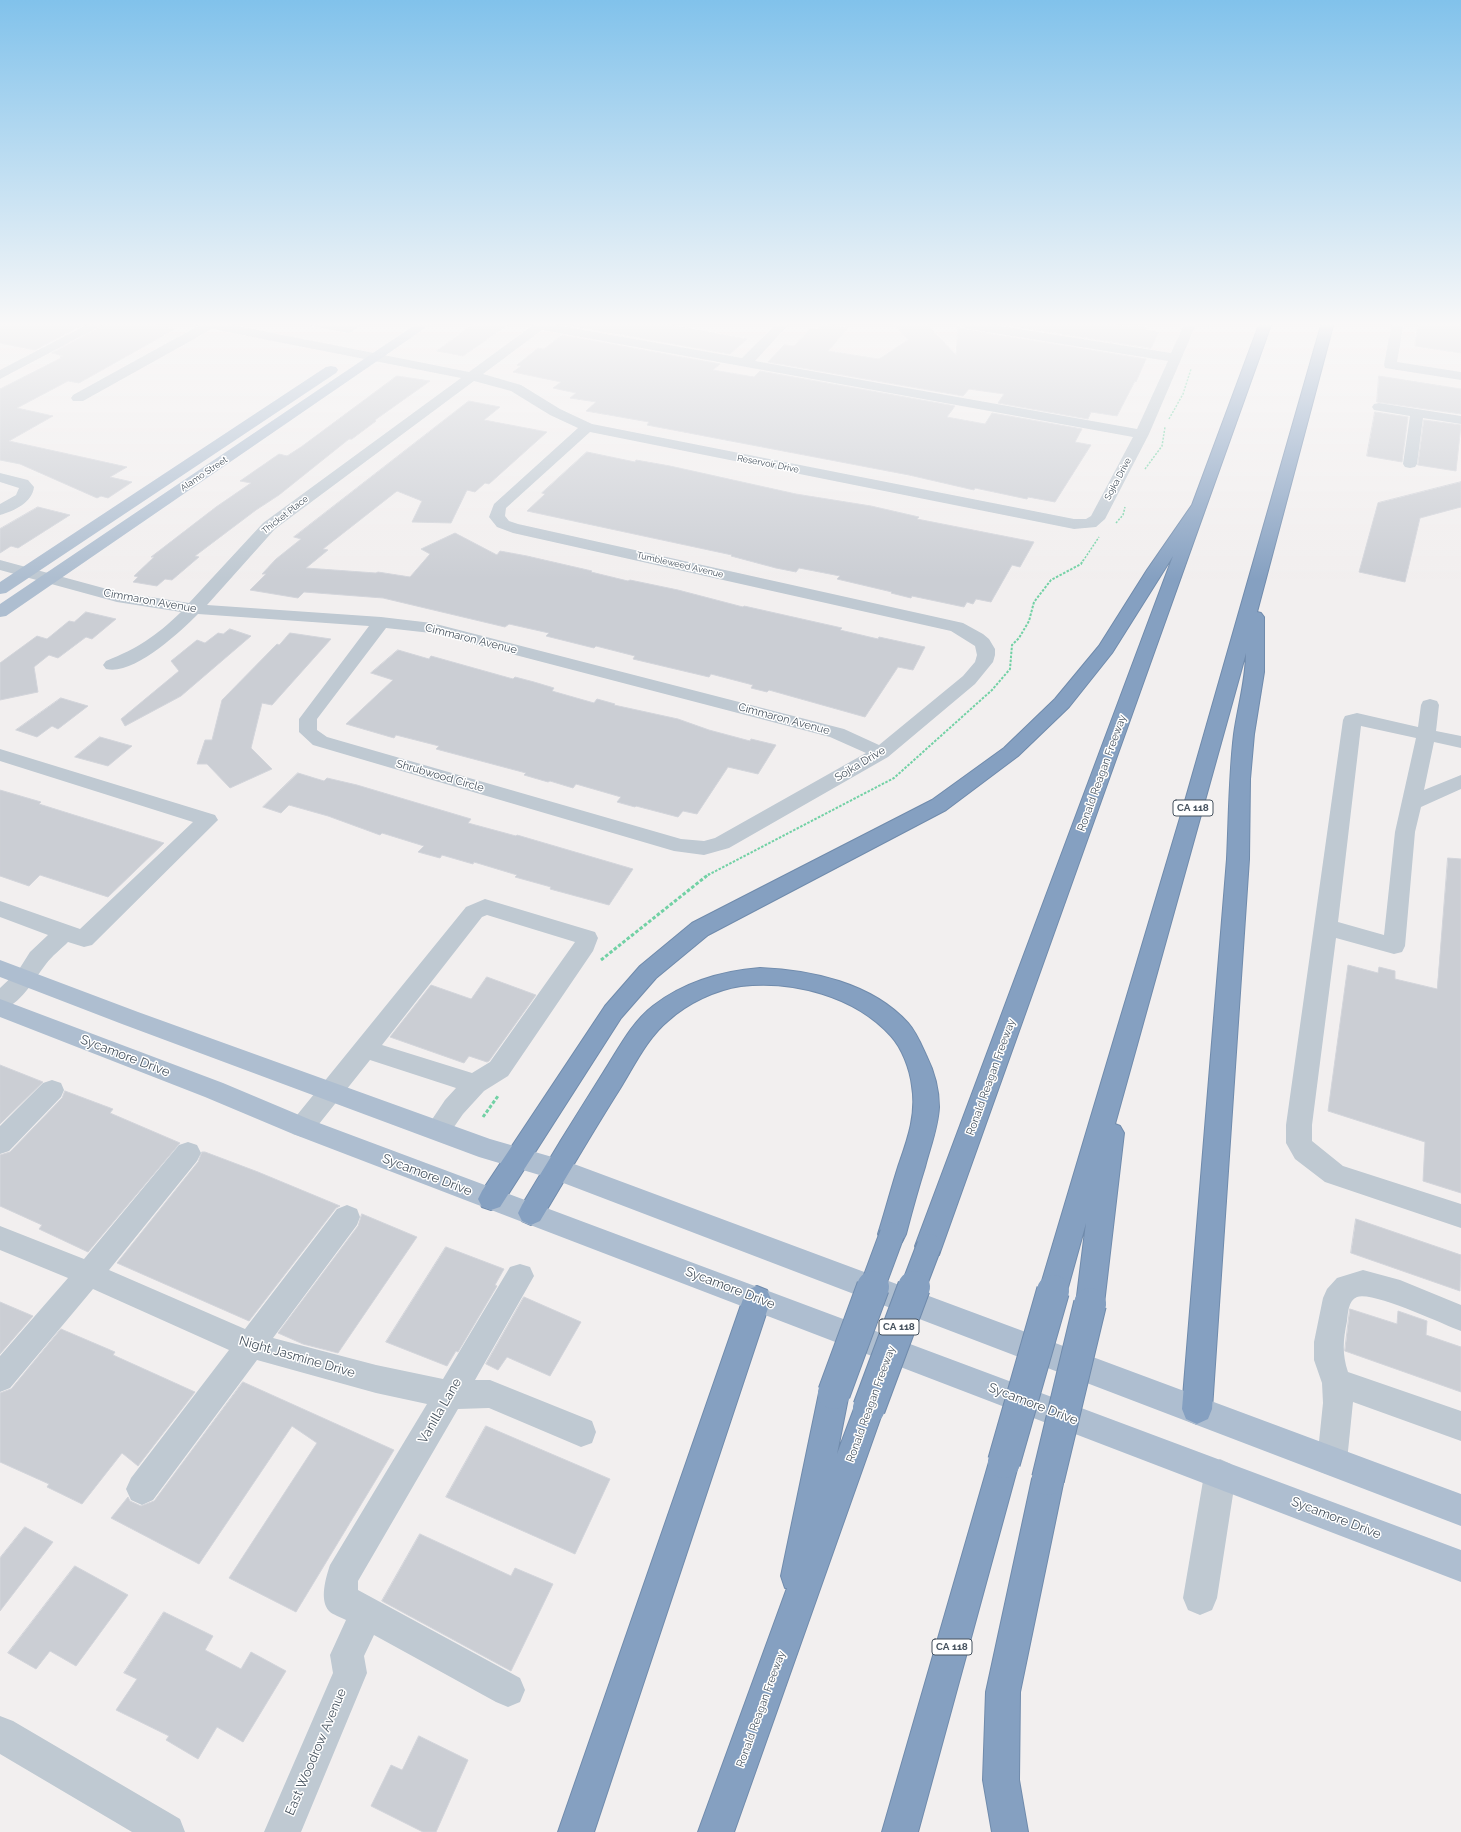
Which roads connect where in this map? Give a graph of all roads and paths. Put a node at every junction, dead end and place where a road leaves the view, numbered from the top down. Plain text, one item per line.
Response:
1 (275, 407) edge
2 (303, 407) edge
3 (429, 407) edge
4 (548, 407) edge
5 (996, 407) edge
6 (1154, 407) edge
7 (1235, 407) edge
8 (1305, 407) edge
9 (1382, 407) edge
10 (1417, 413) junction
11 (1461, 420) edge
12 (587, 427) junction
13 (1142, 434) junction
14 (1410, 464) dead end
15 (0, 477) edge
16 (1200, 504) junction
17 (0, 510) edge
18 (1090, 524) joint
19 (0, 564) edge
20 (26, 572) junction
21 (48, 579) junction
22 (1256, 584) junction
23 (0, 589) edge
24 (193, 609) junction
25 (0, 612) edge
26 (381, 622) junction
27 (985, 647) joint
28 (112, 665) dead end
29 (1430, 706) dead end
30 (1426, 734) junction
31 (1461, 742) edge
32 (882, 753) junction
33 (0, 755) edge
34 (1461, 781) edge
35 (1411, 803) junction
36 (704, 848) joint
37 (0, 909) edge
38 (1326, 927) junction
39 (64, 932) junction
40 (0, 968) edge
41 (26, 978) junction
42 (0, 1002) edge
43 (0, 1008) edge
44 (366, 1049) junction
45 (1119, 1068) junction
46 (475, 1084) junction
47 (52, 1090) dead end
48 (331, 1092) junction
49 (302, 1127) junction
50 (438, 1130) junction
51 (0, 1143) edge
52 (188, 1153) dead end
53 (519, 1158) junction
54 (557, 1169) junction
55 (491, 1199) junction
56 (531, 1213) junction
57 (1461, 1216) edge
58 (347, 1217) dead end
59 (0, 1238) edge
60 (89, 1274) junction
61 (520, 1276) dead end
62 (758, 1299) junction
63 (1461, 1318) edge
64 (250, 1345) junction
65 (0, 1378) edge
66 (1337, 1383) junction
67 (449, 1395) junction
68 (1197, 1410) junction
69 (1461, 1426) edge
70 (581, 1432) dead end
71 (1332, 1461) junction
72 (1220, 1475) junction
73 (142, 1489) dead end
74 (1461, 1510) edge
75 (1461, 1566) edge
76 (1200, 1598) dead end
77 (367, 1613) junction
78 (781, 1652) junction
79 (508, 1690) dead end
80 (0, 1734) edge
81 (167, 1832) edge
82 (282, 1832) edge
83 (576, 1832) edge
84 (716, 1832) edge
85 (900, 1832) edge
86 (1010, 1832) edge

1 - 20 main road, Alamo Street
2 - 21 main road, Alamo Street
3 - 24 street, Thicket Place
4 - 12 street, Reservoir Drive
5 - 13 street
6 - 13 street, Sojka Drive
7 - 16 highway, Ronald Reagan Freeway / CA 118
8 - 22 highway, CA 118
9 - 10 street
10 - 11 street
10 - 14 street
12 - 18 street, Reservoir Drive
12 - 27 street, Tumbleweed Avenue
13 - 18 street, Sojka Drive
15 - 17 street
16 - 53 highway
16 - 78 highway, Ronald Reagan Freeway / CA 118, bridge
19 - 20 street, Cimmaron Avenue
20 - 21 street, Cimmaron Avenue
20 - 23 main road, Alamo Street
21 - 24 street, Cimmaron Avenue
21 - 25 main road, Alamo Street
22 - 45 highway, CA 118
22 - 68 highway
24 - 26 street, Cimmaron Avenue
24 - 28 street, Thicket Place
26 - 32 street, Cimmaron Avenue
26 - 36 street, Shrubwood Circle
27 - 32 street, Sojka Drive
29 - 30 street
30 - 31 street
30 - 35 street
30 - 38 street
32 - 36 street, Sojka Drive
33 - 39 street
34 - 35 street
35 - 38 street
37 - 39 street
38 - 57 street
39 - 41 street
40 - 41 main road
41 - 42 street
41 - 48 main road
43 - 49 main road, Sycamore Drive
44 - 46 street
44 - 46 street
44 - 48 street
45 - 85 highway, CA 118, bridge
45 - 86 highway, bridge
46 - 50 street
47 - 51 street
48 - 49 street
48 - 50 main road
49 - 55 main road, Sycamore Drive
50 - 53 main road
52 - 60 street
53 - 54 main road
53 - 55 highway
54 - 56 highway
54 - 68 main road
54 - 78 highway, bridge
55 - 56 main road, Sycamore Drive
56 - 62 main road, Sycamore Drive
58 - 64 street
59 - 60 street, Night Jasmine Drive
60 - 64 street, Night Jasmine Drive
60 - 65 street
61 - 67 street, Vanilla Lane
62 - 72 main road, Sycamore Drive
62 - 83 highway
63 - 66 street
64 - 67 street, Night Jasmine Drive
64 - 73 street
66 - 69 street
66 - 71 street
67 - 70 street, Night Jasmine Drive
67 - 77 street, Vanilla Lane
68 - 71 main road
71 - 74 main road
72 - 75 main road, Sycamore Drive
72 - 76 street
77 - 79 street
77 - 82 street, East Woodrow Avenue
78 - 84 highway, Ronald Reagan Freeway / CA 118
80 - 81 street

